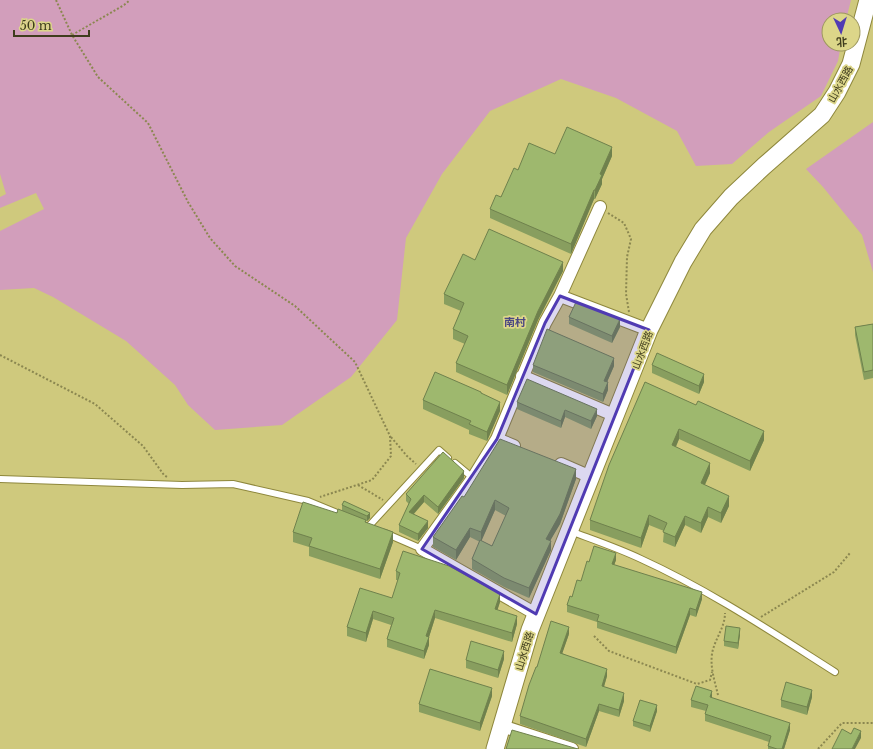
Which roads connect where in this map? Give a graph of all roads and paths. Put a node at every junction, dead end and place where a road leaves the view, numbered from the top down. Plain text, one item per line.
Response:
1 (56, 0) edge
2 (130, 0) edge
3 (868, 0) edge
4 (72, 35) junction
5 (600, 207) joint
6 (560, 296) junction
7 (631, 323) junction
8 (649, 330) junction
9 (0, 355) edge
10 (522, 376) junction
11 (616, 416) junction
12 (390, 436) junction
13 (497, 439) junction
14 (526, 451) edge
15 (548, 459) edge
16 (423, 468) junction
17 (591, 477) junction
18 (473, 478) junction
19 (0, 479) edge
20 (182, 485) junction
21 (358, 485) junction
22 (308, 501) junction
23 (390, 504) junction
24 (349, 518) edge
25 (362, 524) edge
26 (369, 526) junction
27 (570, 531) junction
28 (422, 550) junction
29 (850, 553) dead end
30 (725, 603) junction
31 (536, 614) junction
32 (755, 621) junction
33 (594, 636) dead end
34 (712, 672) junction
35 (835, 672) dead end
36 (718, 695) dead end
37 (873, 723) edge
38 (502, 726) junction
39 (495, 749) edge
40 (572, 749) edge
41 (818, 749) edge

1 - 4 path
2 - 4 path
3 - 8 street, 山水西路
4 - 12 path
5 - 6 street
5 - 7 path
6 - 7 street
6 - 10 street
7 - 8 street
8 - 11 street, 山水西路
9 - 20 path
10 - 11 street
10 - 13 street
11 - 17 street, 山水西路
12 - 16 path
12 - 21 path
13 - 14 street
13 - 18 street
15 - 17 street
16 - 18 lane
16 - 23 lane
17 - 27 street, 山水西路
18 - 28 street
19 - 20 lane
20 - 22 lane
21 - 22 path
21 - 23 path
22 - 24 lane
23 - 26 lane
25 - 26 lane
26 - 28 lane
27 - 30 lane
27 - 31 street, 山水西路
28 - 31 street
29 - 32 path
30 - 32 lane
30 - 34 path
31 - 38 street, 山水西路
32 - 35 lane
33 - 34 path
34 - 36 path
37 - 41 path
38 - 39 street, 山水西路
38 - 40 street

